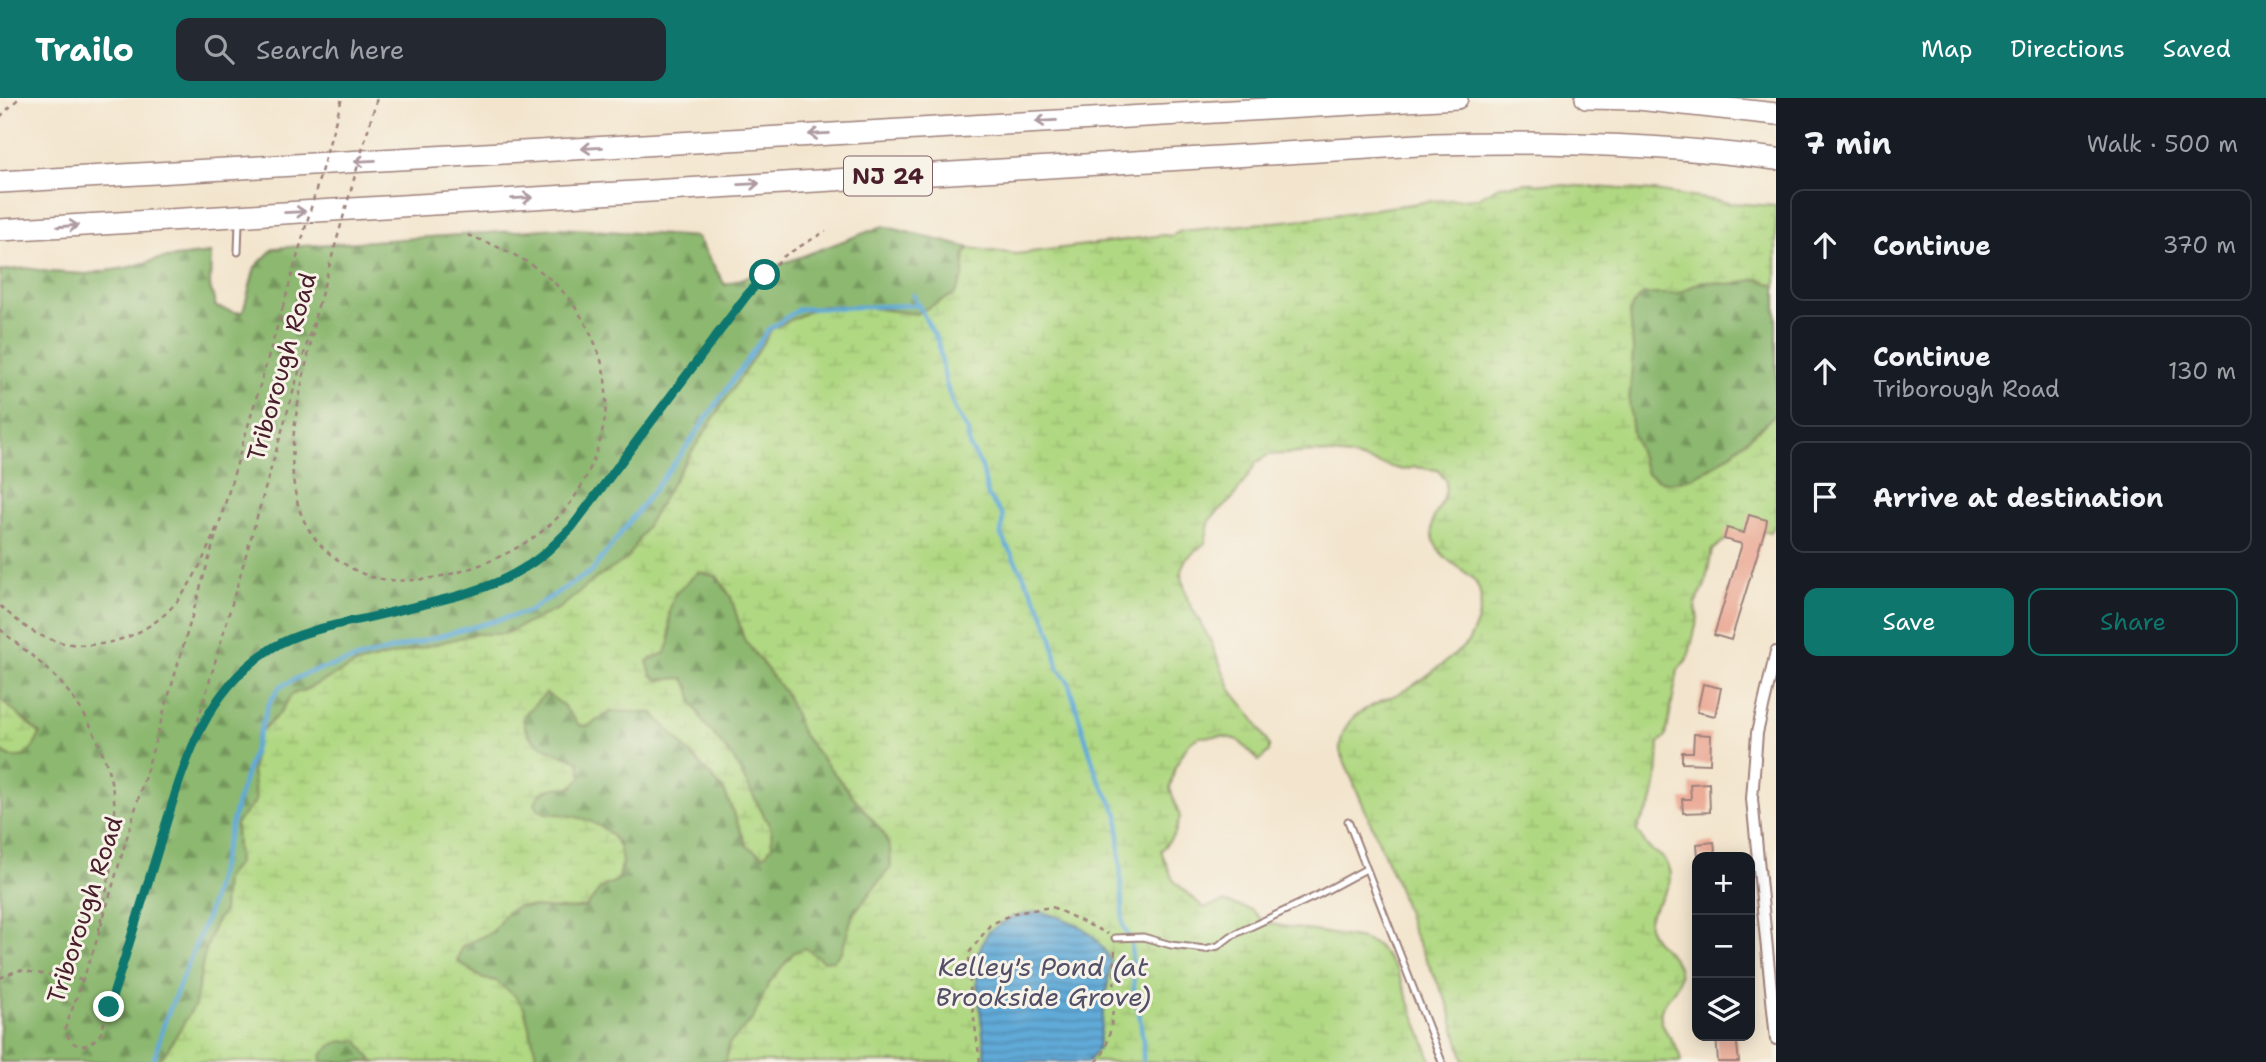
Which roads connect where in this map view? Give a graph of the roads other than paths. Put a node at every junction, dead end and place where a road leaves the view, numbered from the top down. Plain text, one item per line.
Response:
1 (1457, 98) edge
2 (1586, 98) edge
3 (1776, 114) edge
4 (1776, 159) edge
5 (0, 182) edge
6 (239, 216) junction
7 (0, 230) edge
8 (238, 252) dead end
9 (1776, 652) edge
10 (1772, 678) edge
11 (1348, 821) dead end
12 (1366, 869) junction
13 (1115, 938) road end
14 (1776, 1039) edge
15 (1442, 1062) edge

1 -> 5 highway, NJ 24
2 - 3 highway
6 -> 4 highway, NJ 24
7 -> 6 highway, NJ 24
6 - 8 lane
9 - 10 street
10 - 14 street
11 - 12 lane
12 - 13 lane
12 - 15 lane

